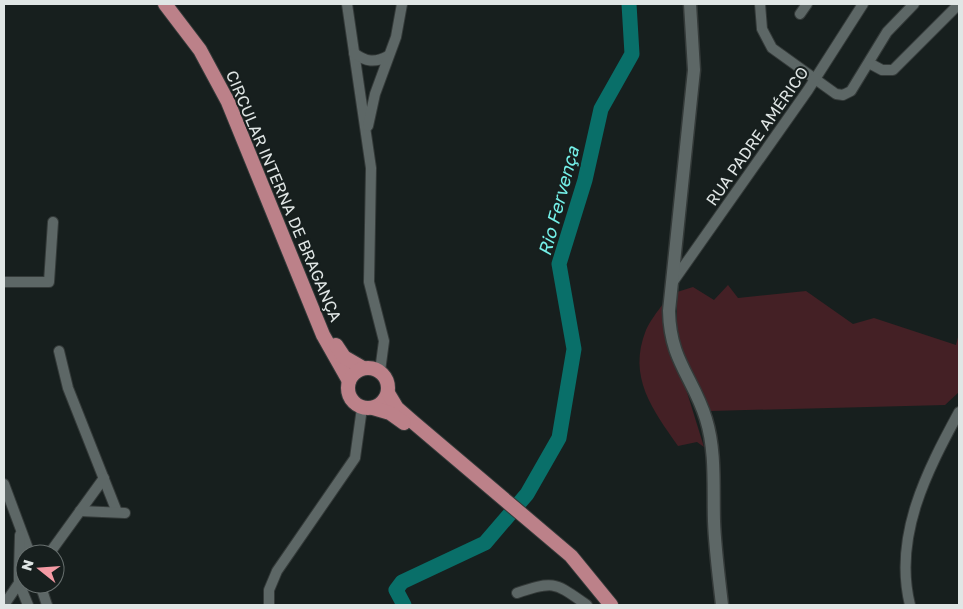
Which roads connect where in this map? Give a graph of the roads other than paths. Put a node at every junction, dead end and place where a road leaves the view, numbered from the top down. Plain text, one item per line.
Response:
1 (165, 4) edge
2 (172, 4) edge
3 (347, 4) edge
4 (402, 4) edge
5 (690, 4) edge
6 (760, 4) edge
7 (807, 4) edge
8 (863, 4) edge
9 (914, 4) edge
10 (959, 4) edge
11 (800, 14) dead end
12 (354, 54) junction
13 (388, 56) junction
14 (869, 63) junction
15 (816, 78) junction
16 (366, 132) junction
17 (53, 222) dead end
18 (4, 282) edge
19 (672, 283) junction
20 (59, 351) dead end
21 (363, 368) junction
22 (380, 371) junction
23 (349, 381) junction
24 (388, 393) junction
25 (368, 408) junction
26 (959, 412) edge
27 (104, 478) junction
28 (475, 478) junction
29 (4, 484) edge
30 (80, 511) junction
31 (20, 526) junction
32 (545, 536) junction
33 (21, 544) edge
34 (26, 544) edge
35 (56, 544) edge
36 (15, 592) edge
37 (517, 594) dead end
38 (4, 605) edge
39 (269, 605) edge
40 (587, 605) edge
41 (603, 605) edge
42 (611, 605) edge
43 (722, 605) edge
44 (910, 605) edge

1 - 23 main road, CIRCULAR INTERNA DE BRAGANÇA
2 - 21 main road, CIRCULAR INTERNA DE BRAGANÇA
3 - 12 street
4 - 13 street
5 - 19 street
6 - 15 street
7 - 11 street
8 - 15 street, RUA PADRE AMÉRICO
9 - 14 street
10 - 14 street
12 - 13 street
12 - 16 street
13 - 16 street
14 - 15 street
15 - 19 street, RUA PADRE AMÉRICO
16 - 22 street
17 - 18 street
19 - 43 street
20 - 27 street
21 - 22 main road
21 - 23 main road
22 - 24 main road
23 - 25 main road
24 - 25 main road
24 - 28 main road
25 - 28 main road
25 - 39 street
26 - 44 street
27 - 30 street
27 - 30 street
28 - 32 main road
29 - 31 street
30 - 35 street
31 - 33 street
31 - 34 street
32 - 41 main road
32 - 42 main road
36 - 38 street
37 - 40 street

